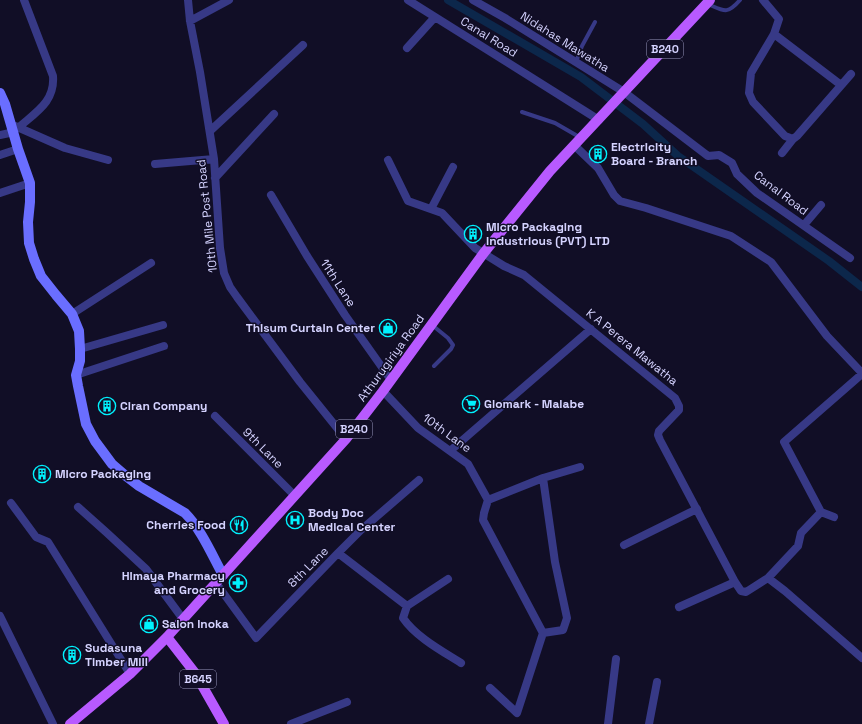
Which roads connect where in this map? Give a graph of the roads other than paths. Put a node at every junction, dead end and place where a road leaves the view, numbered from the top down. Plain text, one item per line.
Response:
1 (24, 0) edge
2 (188, 0) edge
3 (229, 0) edge
4 (408, 0) edge
5 (473, 0) edge
6 (740, 0) edge
7 (763, 0) edge
8 (708, 2) edge
9 (435, 17) junction
10 (190, 22) junction
11 (595, 22) dead end
12 (774, 34) junction
13 (303, 45) dead end
14 (406, 48) dead end
15 (576, 62) junction
16 (851, 74) dead end
17 (841, 85) junction
18 (0, 93) edge
19 (621, 95) junction
20 (522, 112) dead end
21 (274, 114) dead end
22 (601, 117) junction
23 (15, 128) junction
24 (210, 131) junction
25 (0, 135) edge
26 (793, 139) junction
27 (578, 142) junction
28 (18, 149) junction
29 (782, 153) dead end
30 (0, 155) edge
31 (214, 159) junction
32 (108, 160) dead end
33 (388, 160) dead end
34 (155, 164) dead end
35 (453, 167) dead end
36 (215, 178) junction
37 (30, 183) junction
38 (0, 193) edge
39 (271, 195) dead end
40 (821, 205) dead end
41 (431, 209) junction
42 (804, 226) junction
43 (483, 254) junction
44 (850, 258) dead end
45 (151, 263) dead end
46 (72, 314) junction
47 (431, 324) junction
48 (163, 325) dead end
49 (591, 329) junction
50 (164, 346) dead end
51 (80, 349) junction
52 (434, 366) dead end
53 (862, 374) edge
54 (76, 375) junction
55 (390, 380) junction
56 (383, 392) junction
57 (215, 416) dead end
58 (346, 439) junction
59 (450, 452) junction
60 (580, 467) dead end
61 (543, 478) junction
62 (419, 480) dead end
63 (295, 496) junction
64 (488, 500) junction
65 (11, 503) dead end
66 (78, 507) dead end
67 (697, 509) junction
68 (821, 512) junction
69 (834, 517) dead end
70 (624, 545) dead end
71 (338, 553) junction
72 (768, 578) junction
73 (220, 579) junction
74 (448, 579) dead end
75 (735, 582) junction
76 (407, 606) junction
77 (679, 607) dead end
78 (0, 616) edge
79 (183, 619) junction
80 (544, 633) junction
81 (167, 637) junction
82 (862, 658) edge
83 (616, 659) dead end
84 (461, 663) dead end
85 (130, 674) junction
86 (657, 682) dead end
87 (490, 688) dead end
88 (347, 702) dead end
89 (53, 724) edge
90 (70, 724) edge
91 (224, 724) edge
92 (291, 724) edge
93 (608, 724) edge
94 (649, 724) edge

1 - 23 street
2 - 10 street, 10th Mile Post Road
3 - 10 street
4 - 9 street, Canal Road
5 - 15 street, Nidahas Mawatha
6 - 8 lane
7 - 12 street
8 - 19 main road, B240
9 - 14 street
9 - 22 street, Canal Road
10 - 24 street, 10th Mile Post Road
11 - 15 lane
12 - 17 street
12 - 26 street
13 - 24 street
15 - 19 street, Nidahas Mawatha
16 - 17 street
17 - 26 street
18 - 23 street
19 - 22 main road, Athurugiriya Road / B240
19 - 42 street, Canal Road
20 - 27 lane
21 - 36 street
22 - 27 main road, Athurugiriya Road / B240
23 - 25 street
23 - 28 street
23 - 32 street
24 - 31 street, 10th Mile Post Road
26 - 29 street
27 - 43 main road, Athurugiriya Road / B240
27 - 53 street
28 - 30 street
28 - 37 street
31 - 34 street
31 - 36 street, 10th Mile Post Road
33 - 41 street, K A Perera Mawatha
35 - 41 street
36 - 58 street, 10th Mile Post Road
37 - 38 street
37 - 46 street
39 - 55 street, 11th Lane
40 - 42 street
41 - 43 street, K A Perera Mawatha
42 - 44 street, Canal Road
43 - 47 main road, Athurugiriya Road / B240
43 - 49 street, K A Perera Mawatha
45 - 46 street
46 - 51 street
47 - 52 lane
47 - 55 main road, Athurugiriya Road / B240
48 - 51 street
49 - 59 street
49 - 67 street, K A Perera Mawatha
50 - 54 street
51 - 54 street
53 - 68 street
54 - 73 street
55 - 56 main road, Athurugiriya Road / B240
56 - 58 main road, Athurugiriya Road / B240
56 - 59 street, 10th Lane
57 - 63 street, 9th Lane
58 - 63 main road, Athurugiriya Road / B240
59 - 64 street, 10th Lane
60 - 61 street
61 - 64 street
61 - 80 street
62 - 71 street
63 - 73 main road, Athurugiriya Road / B240
64 - 80 street
65 - 85 street
66 - 79 street
67 - 70 street
67 - 75 street, K A Perera Mawatha
68 - 69 street
68 - 72 street
71 - 73 street, 8th Lane
71 - 76 street, 8th Lane
72 - 75 street
72 - 82 street
73 - 79 main road, Athurugiriya Road / B240
74 - 76 street
75 - 77 street
76 - 84 street
78 - 89 street
79 - 81 main road, Athurugiriya Road / B240
80 - 87 street
81 - 85 main road, Athurugiriya Road / B240
81 - 91 main road, B645
83 - 93 street
85 - 90 main road, Athurugiriya Road / B240
86 - 94 street
88 - 92 street

